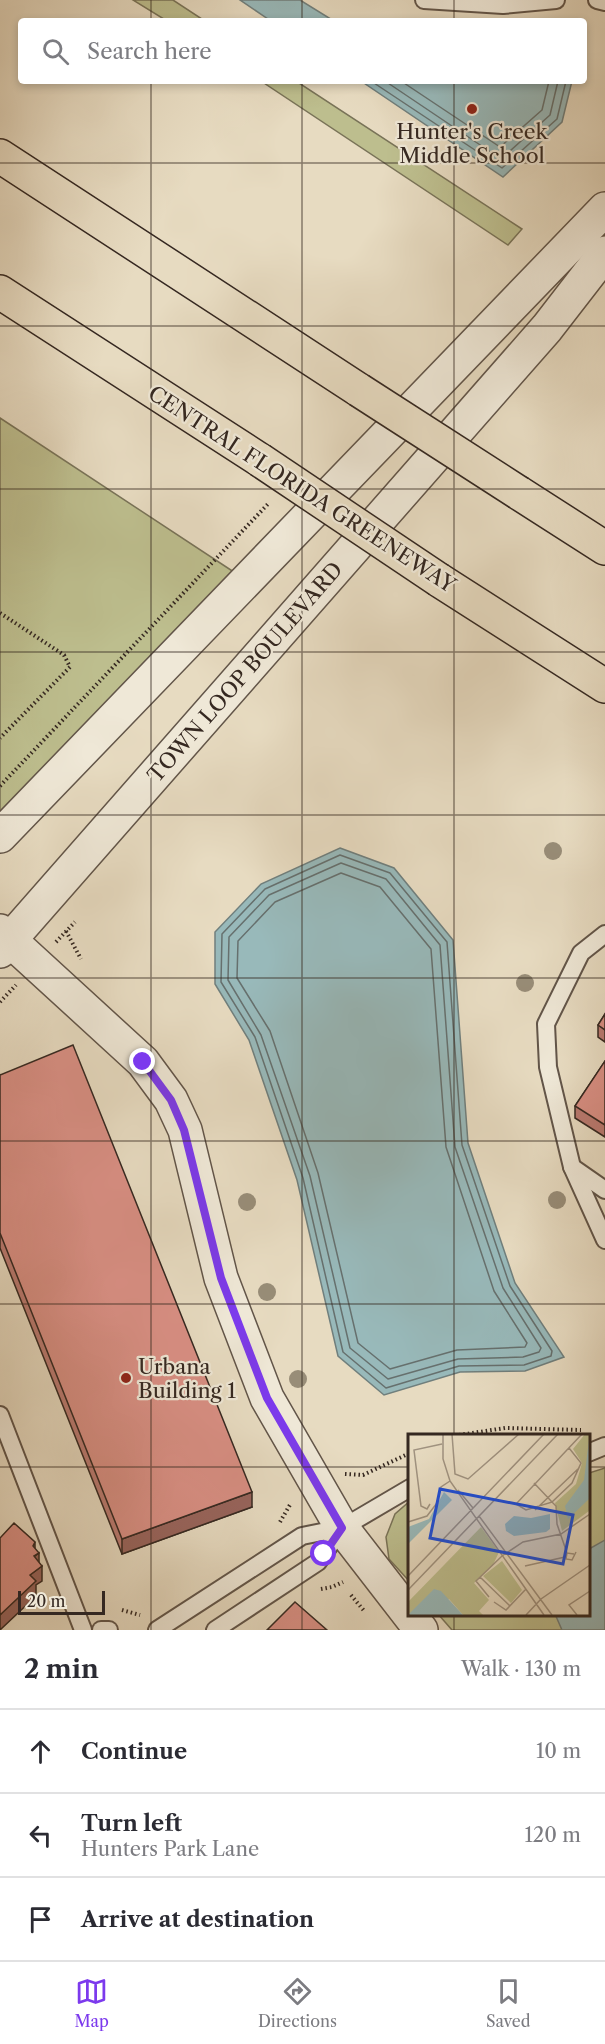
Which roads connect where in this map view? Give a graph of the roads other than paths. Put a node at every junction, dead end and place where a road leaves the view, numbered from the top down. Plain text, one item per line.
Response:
1 (424, 0) edge
2 (556, 0) edge
3 (597, 0) edge
4 (605, 3) edge
5 (0, 156) edge
6 (605, 209) edge
7 (605, 253) edge
8 (0, 292) edge
9 (605, 548) edge
10 (605, 686) edge
11 (0, 836) edge
12 (605, 934) edge
13 (3, 941) edge
14 (572, 1167) junction
15 (605, 1190) edge
16 (605, 1240) edge
17 (0, 1414) edge
18 (605, 1446) edge
19 (590, 1452) edge
20 (408, 1489) edge
21 (342, 1528) junction
22 (408, 1613) edge
23 (409, 1615) edge
24 (83, 1630) edge
25 (101, 1630) edge
26 (109, 1630) edge
27 (157, 1630) edge
28 (215, 1630) edge
29 (421, 1630) edge

1 - 2 lane
3 - 4 lane
5 - 9 highway, bridge
6 - 11 street
7 - 13 street, TOWN LOOP BOULEVARD
8 - 10 highway, CENTRAL FLORIDA GREENEWAY, bridge
12 - 14 lane
13 - 21 street
14 - 15 lane
14 - 16 lane
17 - 24 lane
18 - 19 lane
20 - 21 lane
21 - 22 street
21 - 27 lane
21 - 28 lane
23 - 29 street
25 - 26 lane

